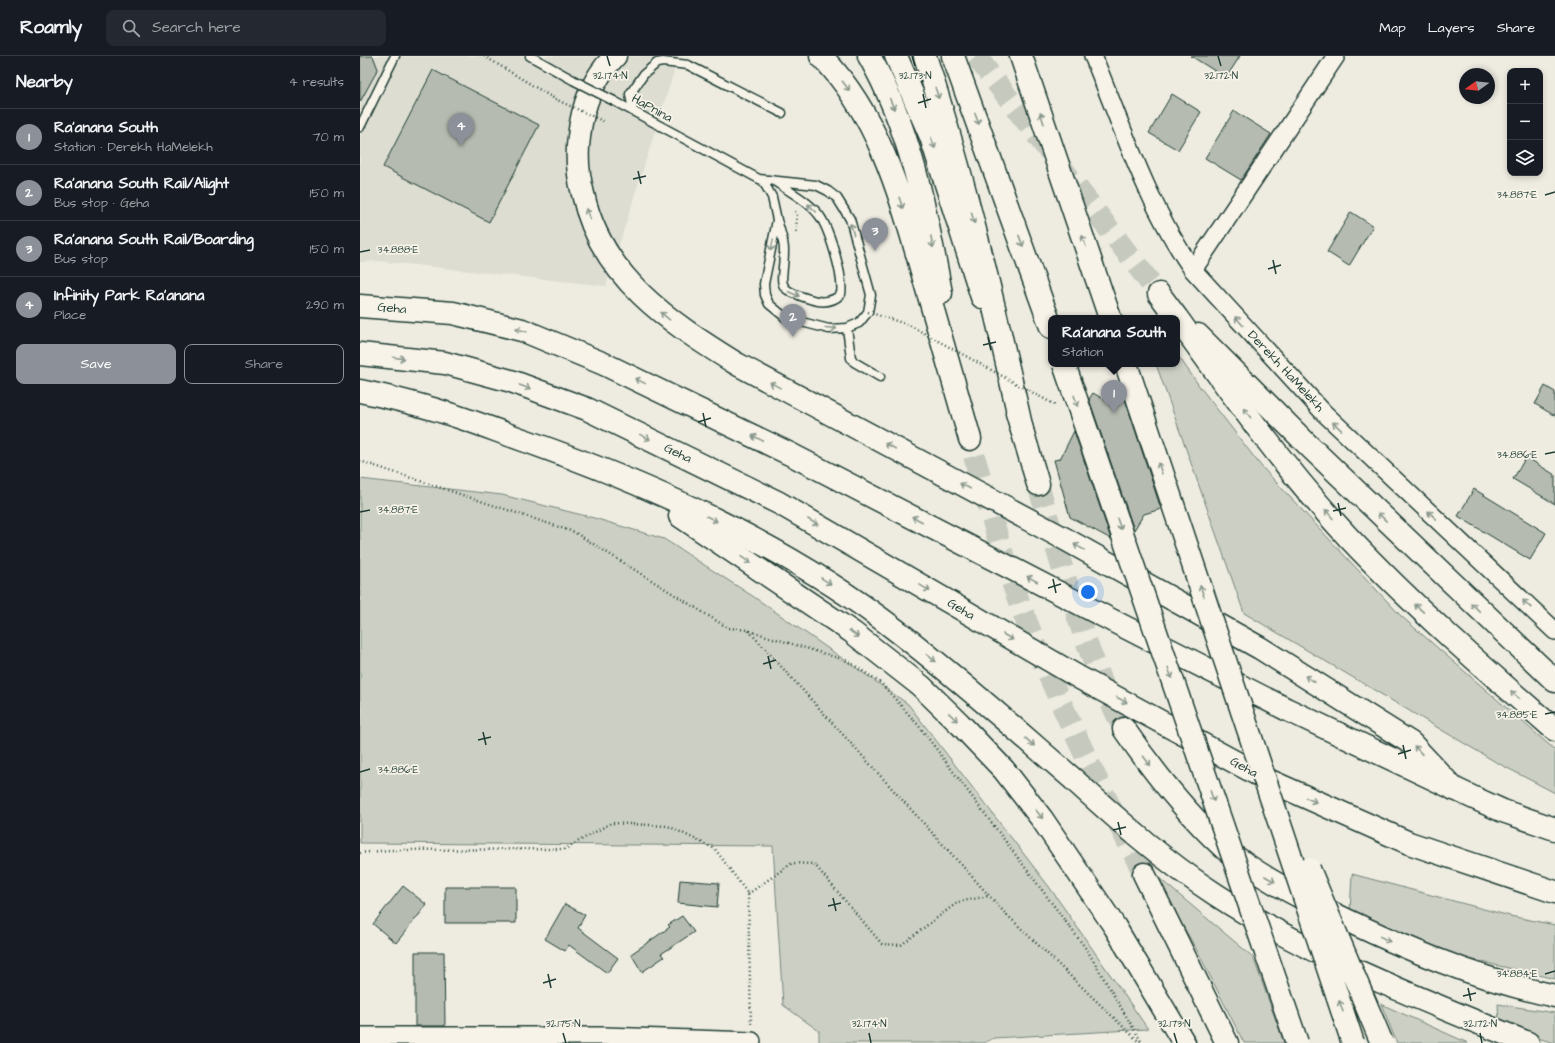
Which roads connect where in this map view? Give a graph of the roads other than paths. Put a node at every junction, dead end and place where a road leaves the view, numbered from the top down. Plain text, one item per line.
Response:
1 (395, 56) edge
2 (530, 56) edge
3 (615, 56) edge
4 (821, 56) edge
5 (869, 56) edge
6 (896, 56) edge
7 (925, 56) edge
8 (953, 56) edge
9 (1021, 56) edge
10 (1093, 56) edge
11 (1336, 56) edge
12 (632, 112) junction
13 (782, 113) dead end
14 (360, 127) edge
15 (763, 181) junction
16 (774, 181) junction
17 (777, 220) junction
18 (1193, 270) junction
19 (360, 306) edge
20 (1109, 315) edge
21 (1175, 315) edge
22 (1179, 315) edge
23 (1180, 316) edge
24 (1048, 318) edge
25 (1180, 322) edge
26 (847, 328) junction
27 (360, 354) edge
28 (1065, 367) edge
29 (1127, 367) edge
30 (880, 377) dead end
31 (360, 390) edge
32 (1022, 430) junction
33 (608, 471) junction
34 (1038, 484) tunnel mouth
35 (1555, 631) edge
36 (1555, 681) edge
37 (1235, 689) junction
38 (1124, 729) tunnel mouth
39 (1555, 730) edge
40 (1454, 789) junction
41 (1555, 829) edge
42 (1144, 874) tunnel mouth
43 (1555, 892) edge
44 (1555, 996) edge
45 (360, 1036) edge
46 (604, 1040) edge
47 (752, 1041) road end
48 (1184, 1043) edge
49 (1227, 1043) edge
50 (1297, 1043) edge
51 (1354, 1043) edge
52 (1382, 1043) edge
53 (1528, 1043) edge

1 - 14 lane
2 - 12 lane, HaPnina, bridge
40 -> 3 highway
4 - 5 highway
6 -> 32 highway
7 -> 32 highway
8 -> 24 highway
20 -> 9 highway
10 - 18 street, Derekh HaMelekh
11 - 18 street
12 - 13 lane
12 - 15 lane, HaPnina
15 - 16 lane
15 - 17 lane
17 -> 16 lane
26 -> 16 lane
17 -> 26 lane
35 -> 18 street, Derekh HaMelekh
40 -> 19 highway, Geha
22 -> 21 highway
36 -> 23 highway
39 -> 25 highway
26 - 30 lane
27 -> 43 highway, Geha
28 -> 50 highway, bridge
37 -> 29 highway, bridge
31 - 33 highway
32 - 34 highway
33 -> 48 highway
33 -> 53 highway
51 -> 37 highway, bridge
37 - 52 highway, bridge
38 -> 44 highway
40 - 41 highway, Geha
42 - 49 highway
45 - 46 street
46 - 47 street

